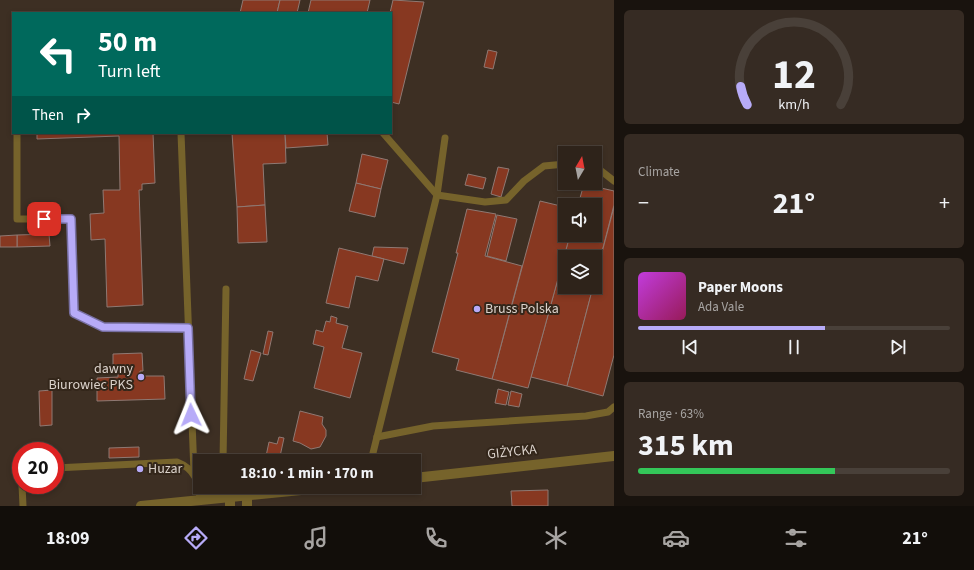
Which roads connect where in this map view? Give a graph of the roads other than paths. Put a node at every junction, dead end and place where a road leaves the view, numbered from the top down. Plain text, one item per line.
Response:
1 (17, 134) edge
2 (181, 134) edge
3 (384, 134) edge
4 (445, 138) dead end
5 (558, 165) edge
6 (602, 172) edge
7 (614, 181) edge
8 (437, 195) junction
9 (226, 289) dead end
10 (188, 328) junction
11 (614, 407) edge
12 (378, 437) junction
13 (193, 454) edge
14 (223, 454) edge
15 (374, 454) edge
16 (614, 456) edge
17 (64, 468) edge
18 (193, 472) edge
19 (421, 477) edge
20 (22, 494) edge
21 (200, 494) edge
22 (258, 494) edge
23 (247, 495) junction
24 (200, 500) junction
25 (228, 500) edge
26 (23, 506) edge
27 (141, 506) edge
28 (247, 506) edge

1 - 10 lane
2 - 10 lane
3 - 8 lane
4 - 8 lane
5 - 8 lane
6 - 7 lane
8 - 12 lane
9 - 14 lane
10 - 13 lane
11 - 12 lane
12 - 15 lane
16 - 19 street, GIŻYCKA
17 - 18 lane
20 - 26 lane
21 - 24 lane
22 - 23 street
23 - 25 street
23 - 28 street
24 - 25 street
24 - 27 street

